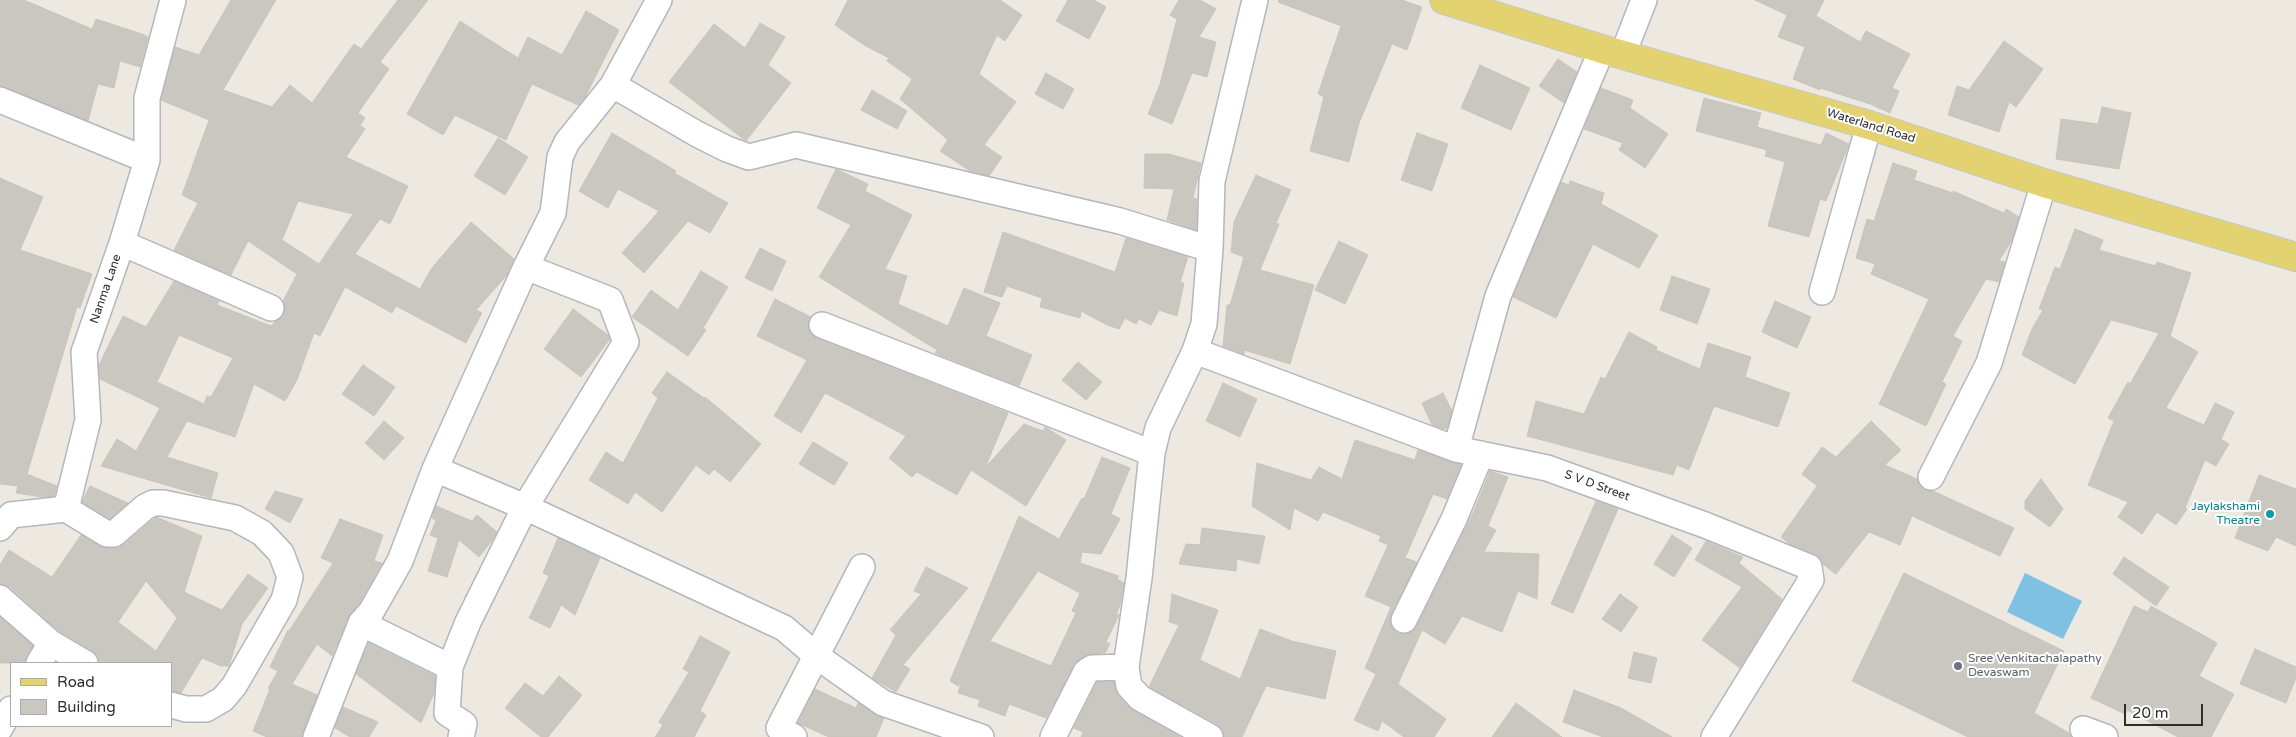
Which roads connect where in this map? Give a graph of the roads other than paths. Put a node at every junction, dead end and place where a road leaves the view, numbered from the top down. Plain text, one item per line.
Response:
1 (173, 0) edge
2 (659, 0) edge
3 (1255, 0) edge
4 (1444, 0) edge
5 (1644, 0) edge
6 (1613, 52) junction
7 (613, 84) junction
8 (0, 100) edge
9 (1869, 124) junction
10 (147, 160) junction
11 (2044, 183) junction
12 (122, 242) junction
13 (1210, 249) junction
14 (2296, 257) edge
15 (526, 268) junction
16 (1822, 292) dead end
17 (271, 308) dead end
18 (822, 325) dead end
19 (1194, 351) junction
20 (1456, 449) junction
21 (1152, 453) junction
22 (1481, 454) junction
23 (436, 469) junction
24 (1931, 476) dead end
25 (525, 507) junction
26 (66, 508) junction
27 (0, 528) edge
28 (862, 567) dead end
29 (0, 598) edge
30 (1404, 620) dead end
31 (361, 623) junction
32 (45, 653) edge
33 (818, 657) junction
34 (81, 662) edge
35 (1126, 667) junction
36 (450, 668) junction
37 (172, 705) edge
38 (10, 711) edge
39 (0, 728) edge
40 (316, 737) edge
41 (461, 737) edge
42 (794, 737) edge
43 (982, 737) edge
44 (1053, 737) edge
45 (1210, 737) edge
46 (1714, 737) edge

1 - 10 street, Nanma Lane
2 - 7 street
3 - 13 street
4 - 6 main road, Waterland Road
5 - 6 street
6 - 9 main road, Waterland Road
6 - 20 street
7 - 13 street
7 - 15 street
8 - 10 street
9 - 11 main road, Waterland Road
9 - 16 street
10 - 12 street, Nanma Lane
11 - 14 main road, Waterland Road
11 - 24 street
12 - 17 street
12 - 26 street, Nanma Lane
13 - 19 street
15 - 23 street
15 - 25 street
18 - 21 street
19 - 20 street, S V D Street
19 - 21 street
20 - 22 street, S V D Street
21 - 35 street
22 - 30 street
22 - 46 street, S V D Street
23 - 25 street
23 - 31 street
25 - 33 street
25 - 36 street
26 - 27 street
26 - 37 street
28 - 33 street
29 - 32 street
31 - 36 street
31 - 40 street
32 - 34 street
33 - 42 street
33 - 43 street
35 - 44 street
35 - 45 street
36 - 41 street
38 - 39 street

